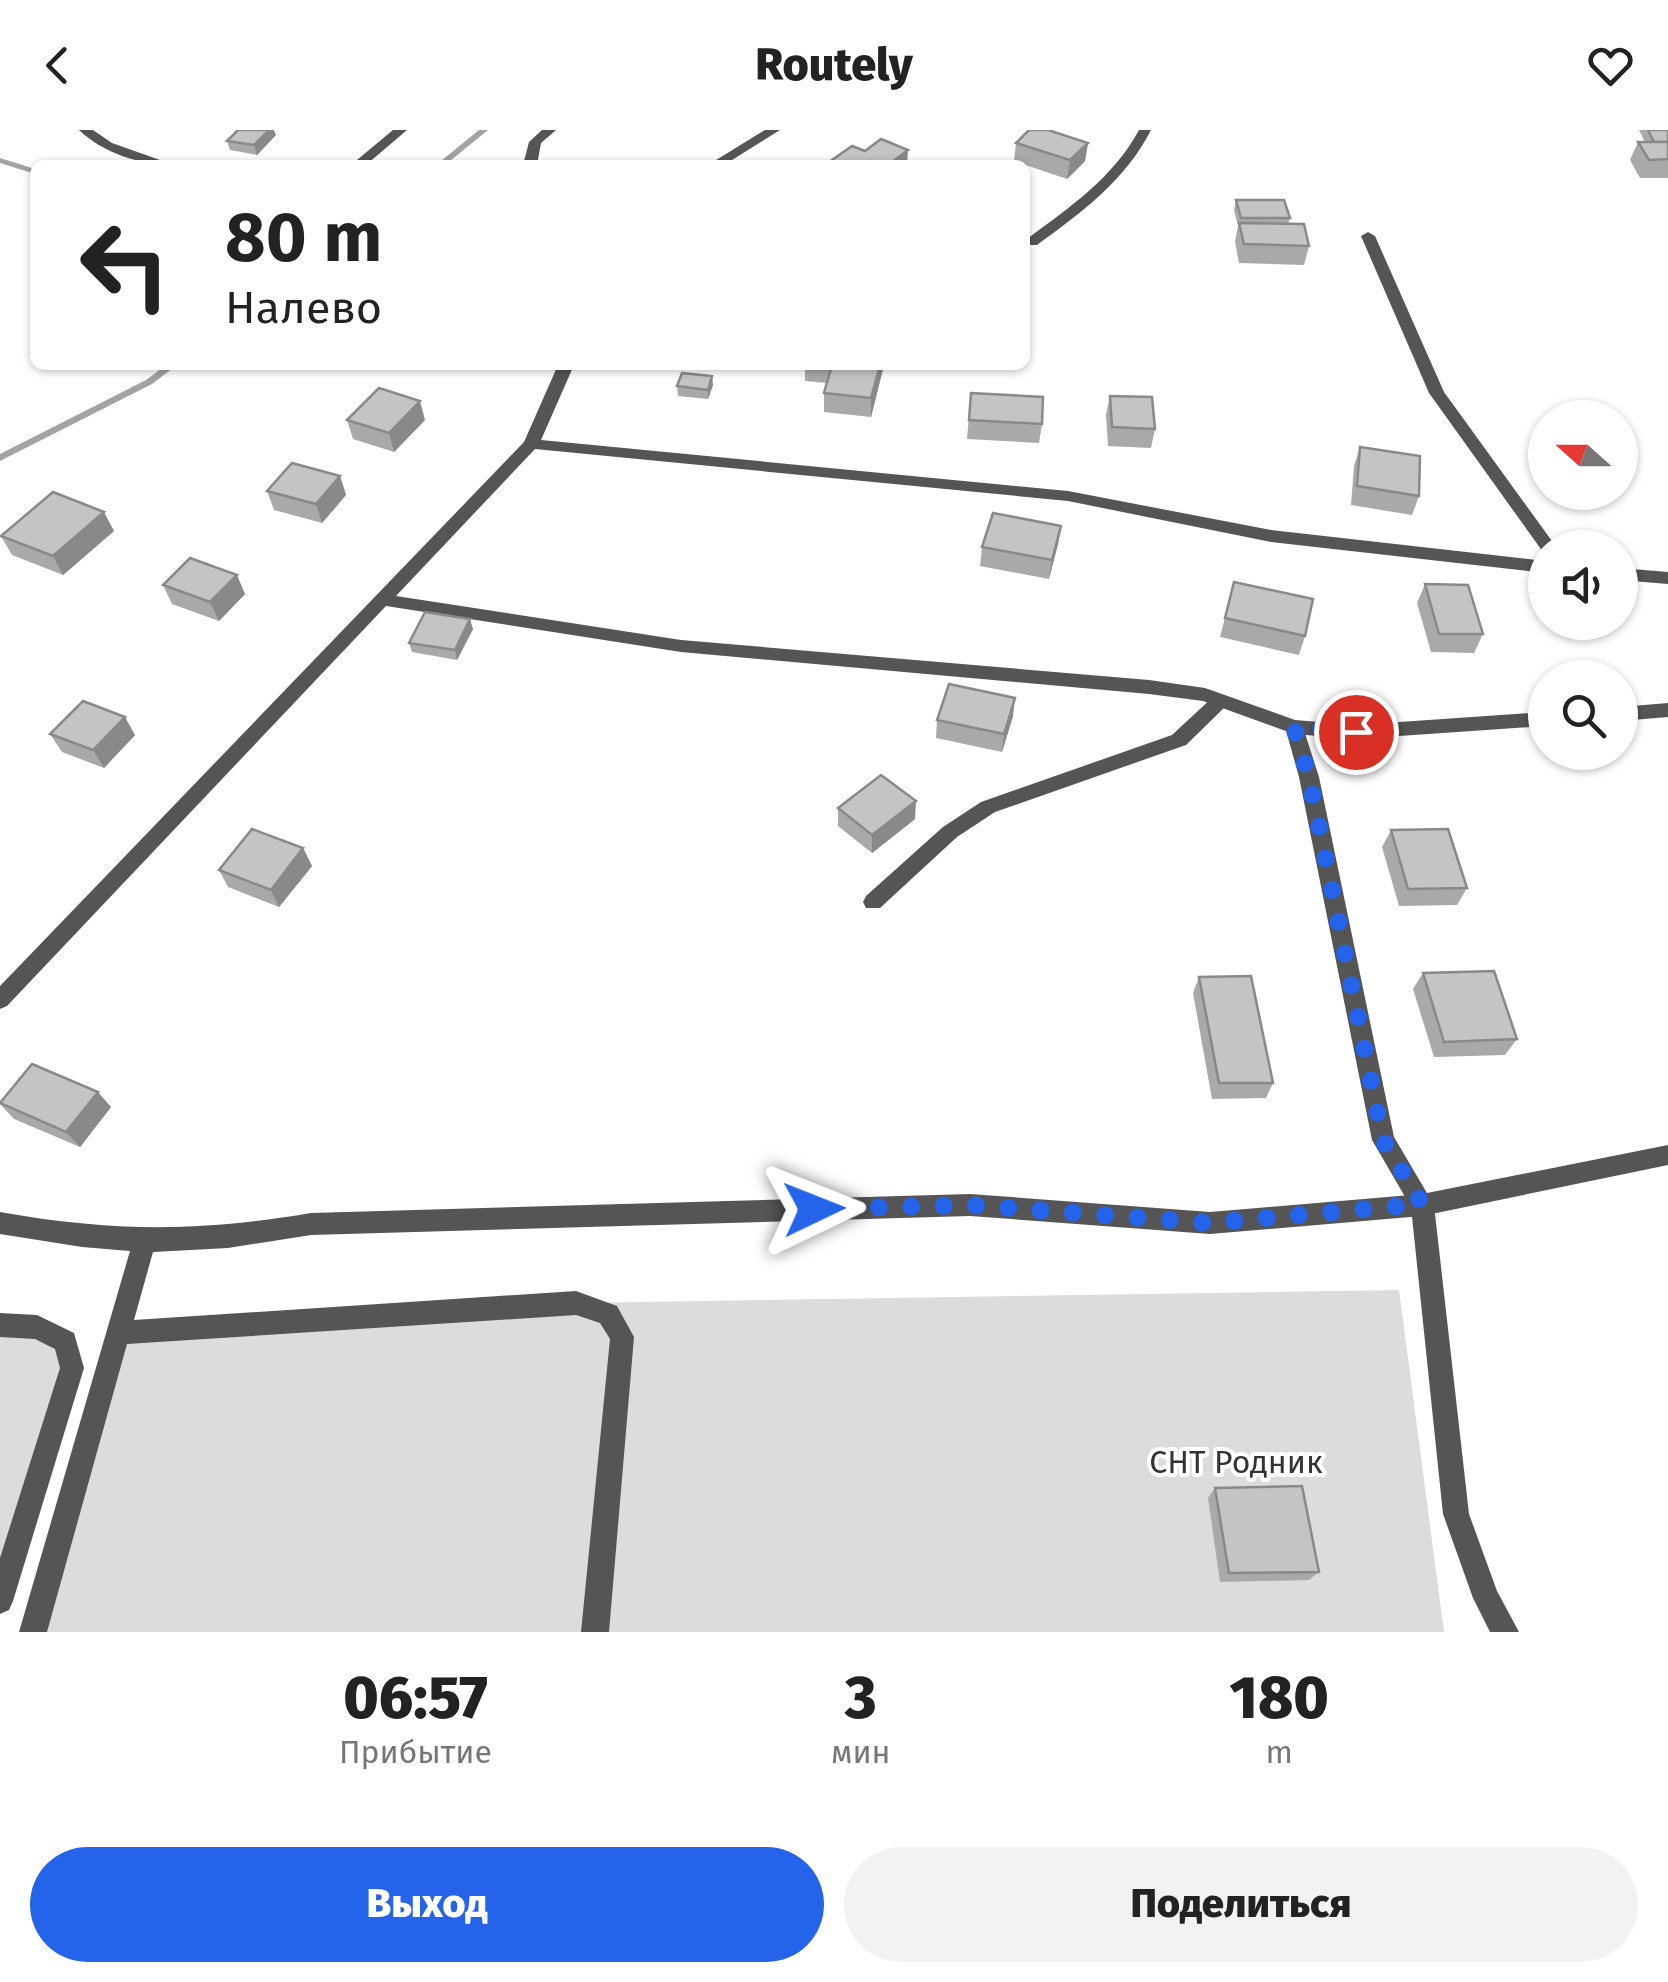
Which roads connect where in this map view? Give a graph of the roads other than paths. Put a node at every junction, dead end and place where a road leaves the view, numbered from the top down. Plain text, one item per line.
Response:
1 (85, 130) edge
2 (400, 130) edge
3 (550, 130) edge
4 (774, 130) edge
5 (1144, 130) edge
6 (151, 160) edge
7 (364, 160) edge
8 (531, 160) edge
9 (724, 160) edge
10 (1368, 236) dead end
11 (1032, 242) dead end
12 (564, 370) edge
13 (530, 444) junction
14 (1537, 530) edge
15 (1528, 565) edge
16 (1638, 576) edge
17 (1668, 578) edge
18 (384, 600) junction
19 (1220, 701) junction
20 (1668, 710) edge
21 (1638, 712) edge
22 (1528, 720) edge
23 (1294, 727) junction
24 (873, 902) dead end
25 (0, 1000) edge
26 (1668, 1155) edge
27 (1422, 1204) junction
28 (0, 1223) edge
29 (144, 1243) junction
30 (0, 1325) edge
31 (120, 1333) junction
32 (0, 1601) edge
33 (33, 1632) edge
34 (595, 1632) edge
35 (1505, 1632) edge

1 - 6 street
2 - 7 street
3 - 8 street
4 - 9 street
5 - 11 street
10 - 14 street
12 - 13 street
13 - 15 street
13 - 18 street
16 - 17 street
18 - 19 street
18 - 25 street
19 - 23 street
19 - 24 street
20 - 21 street
22 - 23 street
23 - 27 street
26 - 27 street
27 - 29 street
27 - 35 street
28 - 29 street
29 - 31 street
30 - 32 street
31 - 33 street
31 - 34 street

